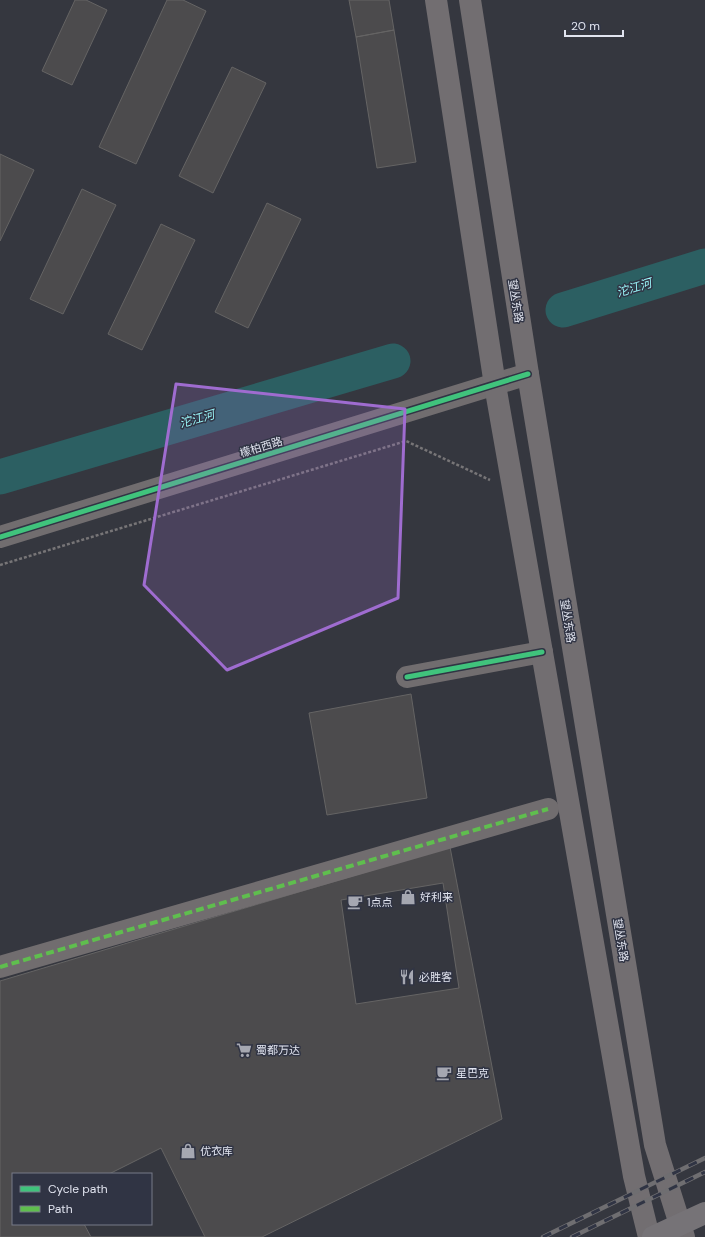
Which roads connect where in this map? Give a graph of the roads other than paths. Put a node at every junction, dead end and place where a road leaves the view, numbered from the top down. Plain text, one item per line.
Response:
1 (436, 0) edge
2 (470, 0) edge
3 (528, 374) junction
4 (495, 385) junction
5 (0, 537) edge
6 (542, 652) junction
7 (407, 677) dead end
8 (548, 809) dead end
9 (0, 967) edge
10 (705, 1213) edge
11 (682, 1231) edge
12 (649, 1237) edge
13 (653, 1237) edge

1 - 4 main road
2 - 3 main road, 望丛东路
3 - 4 street, 檬柏西路
3 - 11 main road, 望丛东路
4 - 5 street, 檬柏西路
4 - 6 main road
6 - 7 street
6 - 12 main road
8 - 9 street
10 - 11 highway
11 - 13 highway

